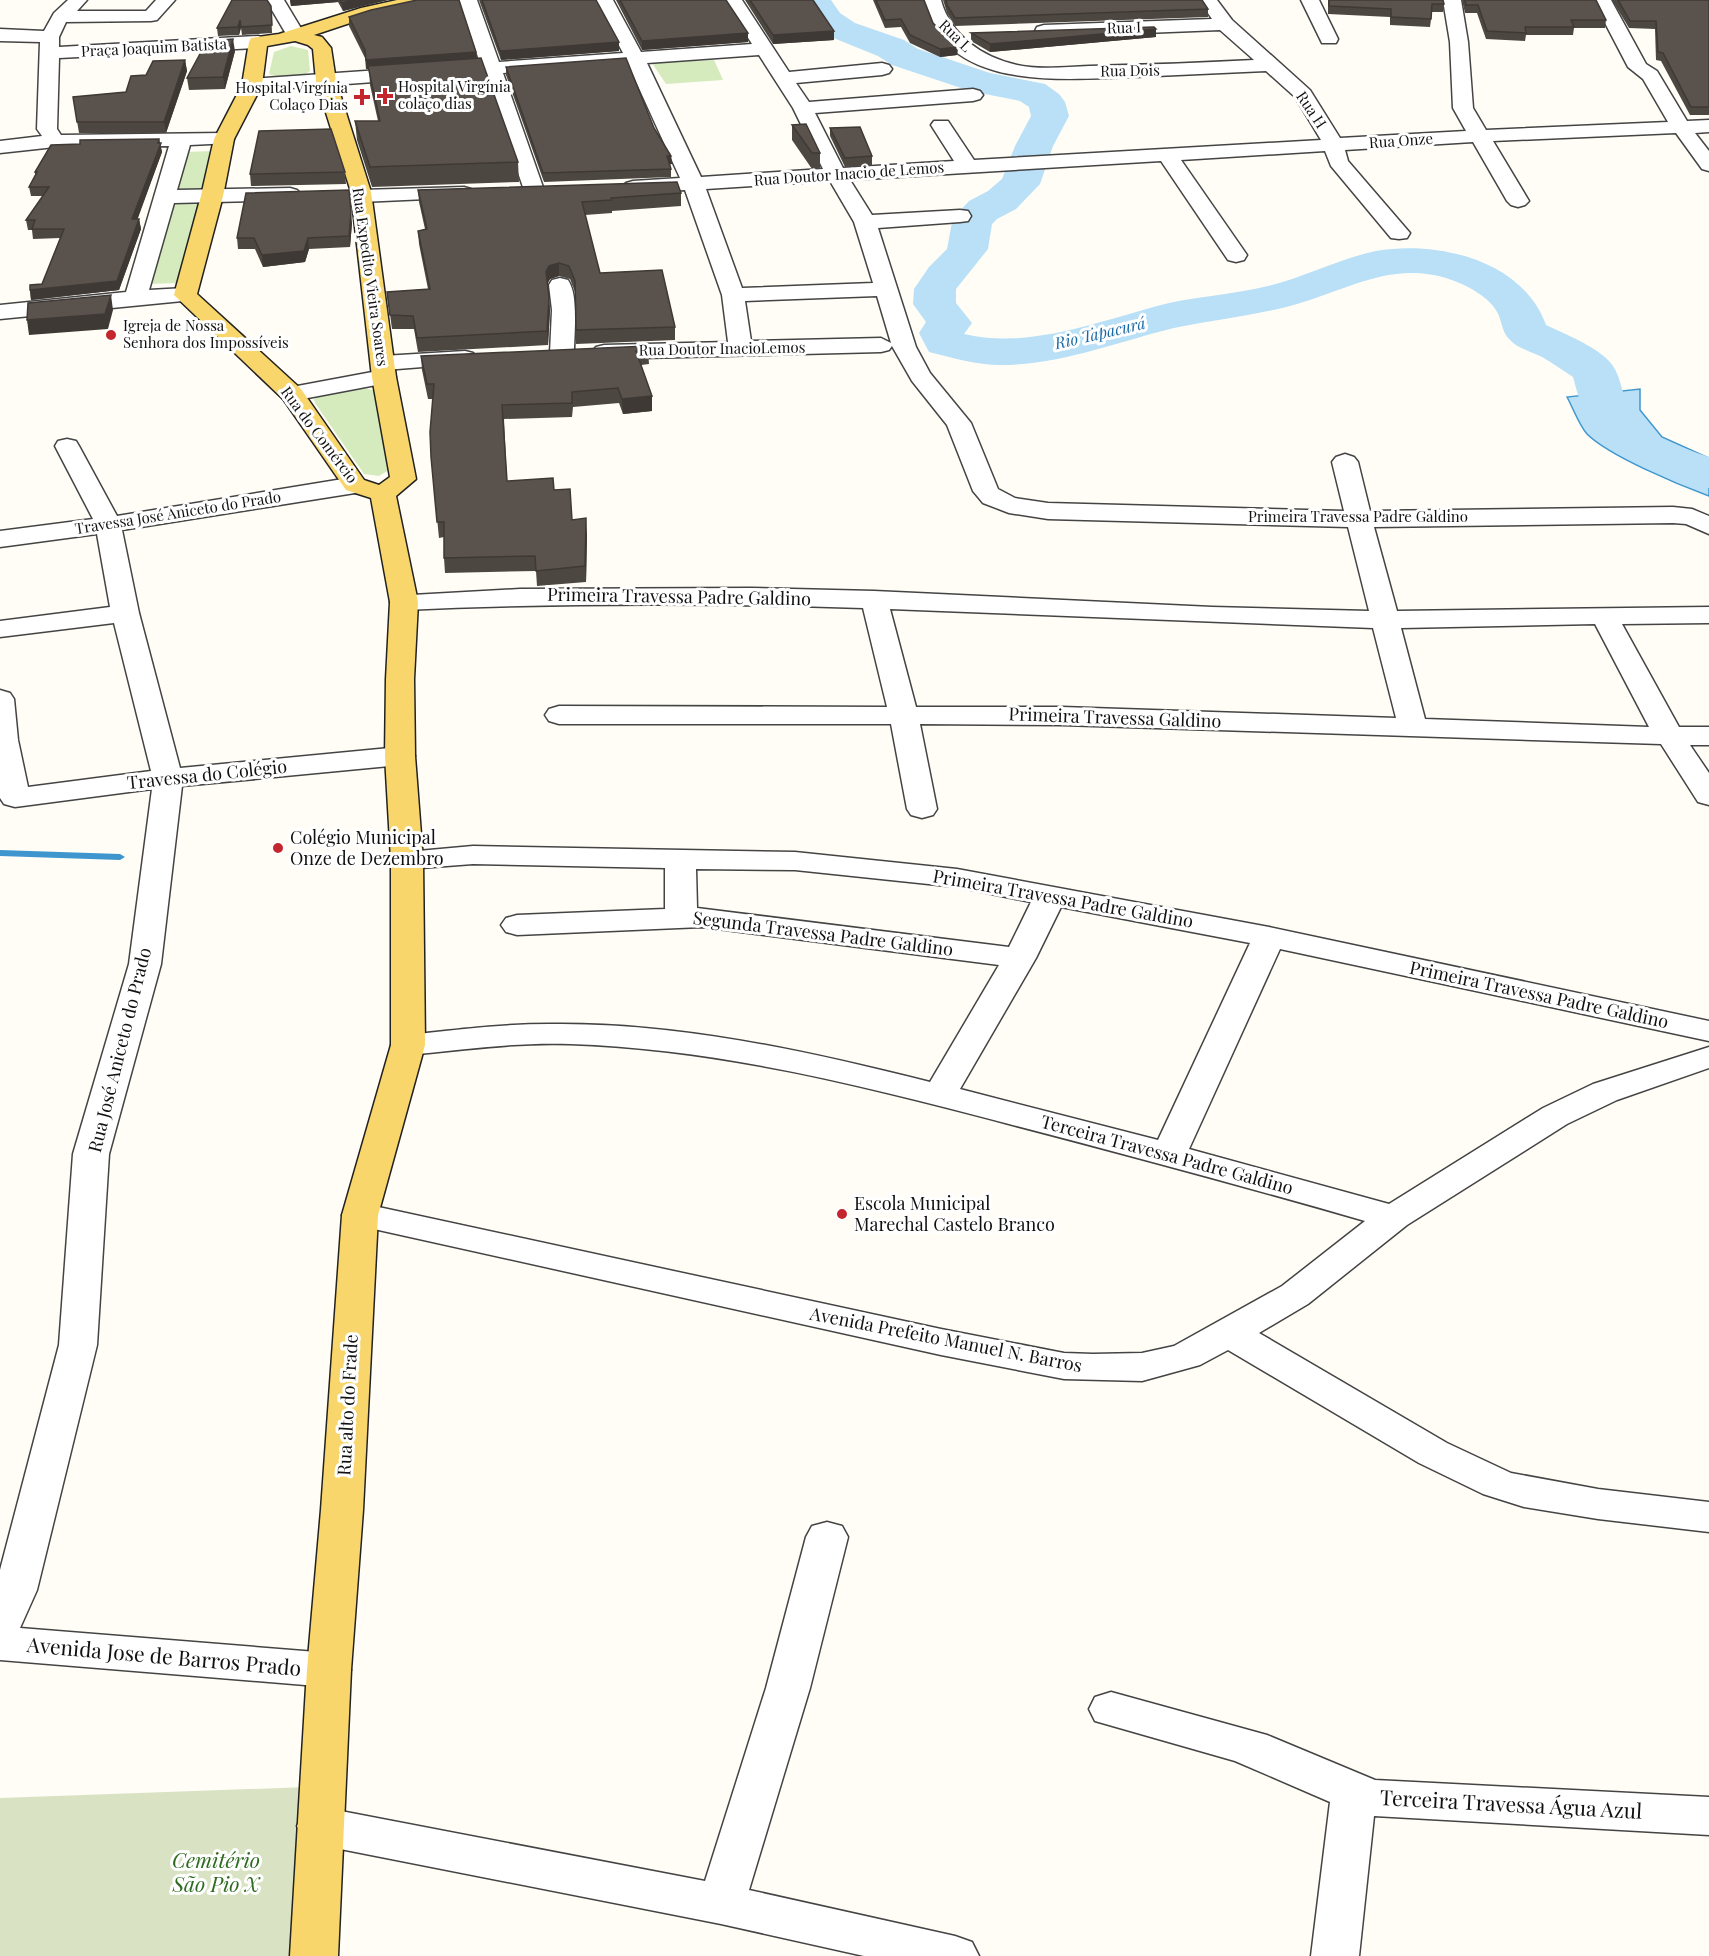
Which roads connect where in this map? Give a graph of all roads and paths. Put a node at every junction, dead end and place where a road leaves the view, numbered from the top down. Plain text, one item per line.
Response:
1 (78, 0) edge
2 (166, 0) edge
3 (275, 0) edge
4 (422, 0) edge
5 (468, 0) edge
6 (604, 0) edge
7 (733, 0) edge
8 (932, 0) edge
9 (1208, 0) edge
10 (1310, 0) edge
11 (1452, 0) edge
12 (1602, 0) edge
13 (1619, 0) edge
14 (388, 3) edge
15 (60, 17) junction
16 (1225, 24) junction
17 (1022, 32) edge
18 (975, 33) edge
19 (951, 34) junction
20 (0, 35) edge
21 (296, 35) junction
22 (1329, 39) dead end
23 (258, 42) junction
24 (50, 45) junction
25 (764, 49) junction
26 (635, 58) junction
27 (990, 63) joint
28 (1270, 65) junction
29 (494, 69) junction
30 (882, 69) dead end
31 (1650, 75) junction
32 (785, 78) junction
33 (326, 81) junction
34 (252, 85) junction
35 (973, 95) dead end
36 (803, 108) junction
37 (941, 125) dead end
38 (1709, 126) edge
39 (1681, 127) junction
40 (1480, 136) junction
41 (224, 139) junction
42 (181, 140) junction
43 (55, 141) junction
44 (1334, 145) junction
45 (0, 147) edge
46 (1167, 155) junction
47 (1094, 158) joint
48 (1709, 165) edge
49 (967, 166) junction
50 (837, 176) junction
51 (694, 185) junction
52 (614, 188) edge
53 (557, 189) edge
54 (534, 190) junction
55 (511, 191) edge
56 (488, 192) edge
57 (315, 193) edge
58 (338, 193) edge
59 (361, 194) junction
60 (212, 196) junction
61 (166, 197) junction
62 (1518, 201) dead end
63 (960, 216) dead end
64 (865, 222) junction
65 (1399, 234) dead end
66 (1236, 255) dead end
67 (560, 285) dead end
68 (886, 289) junction
69 (185, 295) junction
70 (733, 295) junction
71 (136, 298) junction
72 (0, 312) edge
73 (881, 345) dead end
74 (740, 348) junction
75 (562, 353) junction
76 (538, 354) edge
77 (490, 357) edge
78 (384, 370) junction
79 (292, 394) junction
80 (67, 446) dead end
81 (1345, 462) dead end
82 (355, 485) junction
83 (383, 494) junction
84 (1358, 519) junction
85 (108, 524) junction
86 (1709, 526) edge
87 (0, 539) edge
88 (874, 600) junction
89 (404, 602) junction
90 (125, 613) junction
91 (1709, 615) edge
92 (1604, 616) junction
93 (1383, 618) junction
94 (0, 629) edge
95 (0, 699) edge
96 (559, 715) dead end
97 (904, 715) junction
98 (1412, 726) junction
99 (1670, 736) junction
100 (1709, 736) edge
101 (1, 740) edge
102 (400, 756) junction
103 (168, 778) junction
104 (1709, 796) edge
105 (922, 809) dead end
106 (680, 858) junction
107 (407, 861) junction
108 (1050, 896) junction
109 (681, 917) junction
110 (517, 925) dead end
111 (1269, 937) junction
112 (1020, 958) junction
113 (1709, 1031) edge
114 (408, 1045) junction
115 (1709, 1057) edge
116 (940, 1094) junction
117 (1169, 1154) junction
118 (360, 1215) junction
119 (1394, 1217) junction
120 (1230, 1334) junction
121 (1709, 1517) edge
122 (827, 1537) dead end
123 (0, 1625) edge
124 (0, 1643) edge
125 (329, 1670) junction
126 (1111, 1709) dead end
127 (1354, 1793) junction
128 (1709, 1816) edge
129 (320, 1826) junction
130 (721, 1904) junction
131 (314, 1956) edge
132 (955, 1956) edge
133 (1335, 1956) edge

1 - 15 street
2 - 15 street
3 - 21 street
4 - 14 main road
5 - 29 street
6 - 26 street
7 - 25 street, Primeira Travessa Padre Galdino
8 - 19 street, Rua L
9 - 16 street, Rua H
10 - 22 street
11 - 40 street
12 - 31 street
13 - 31 street
14 - 21 main road
15 - 24 street
16 - 17 street, Rua I
16 - 28 street, Rua H
18 - 19 street
19 - 27 street, Rua L
20 - 24 street, Praça Joaquim Batista
21 - 23 main road
21 - 33 main road, Rua Expedito Vieira Soares
23 - 24 street, Praça Joaquim Batista
23 - 34 main road
24 - 43 street
25 - 26 street
25 - 32 street, Primeira Travessa Padre Galdino
26 - 29 street
26 - 51 street
27 - 28 street, Rua Dois
28 - 44 street, Rua H
29 - 33 street
29 - 54 street
30 - 32 street
31 - 39 street
32 - 36 street, Primeira Travessa Padre Galdino
33 - 34 street
33 - 59 main road, Rua Expedito Vieira Soares
34 - 41 main road
35 - 36 street
36 - 50 street, Primeira Travessa Padre Galdino
37 - 49 street
38 - 39 street, Rua Onze
39 - 40 street, Rua Onze
39 - 48 street
40 - 44 street, Rua Onze
40 - 62 street
41 - 42 street
41 - 60 main road
42 - 43 street
42 - 61 street
43 - 45 street
44 - 46 street, Rua Onze
44 - 65 street, Rua H
46 - 47 street, Rua Onze
46 - 66 street
47 - 49 street, Rua Doutor Inacio de Lemos
49 - 50 street, Rua Doutor Inacio de Lemos
50 - 51 street, Rua Doutor Inacio de Lemos
50 - 64 street, Primeira Travessa Padre Galdino
51 - 52 street, Rua Doutor Inacio de Lemos
51 - 70 street
53 - 54 street
54 - 55 street
56 - 59 street
57 - 60 street
58 - 59 street
59 - 78 main road, Rua Expedito Vieira Soares
60 - 61 street
60 - 69 main road
61 - 71 street
63 - 64 street
64 - 68 street, Primeira Travessa Padre Galdino
67 - 75 street
68 - 70 street
68 - 84 street, Primeira Travessa Padre Galdino
69 - 71 street
69 - 79 main road, Rua do Comércio
70 - 74 street
71 - 72 street
73 - 74 street, Rua Doutor InacioLemos
74 - 75 street, Rua Doutor InacioLemos
75 - 76 street, Rua Doutor InacioLemos
77 - 78 street
78 - 79 street
78 - 83 main road, Rua Expedito Vieira Soares
79 - 82 main road, Rua do Comércio
80 - 85 street, Rua José Aniceto do Prado
81 - 84 street
82 - 83 main road, Rua do Comércio
82 - 85 street, Travessa José Aniceto do Prado
83 - 89 main road
84 - 86 street, Primeira Travessa Padre Galdino
84 - 93 street
85 - 87 street, Travessa José Aniceto do Prado
85 - 90 street, Rua José Aniceto do Prado
88 - 89 street, Primeira Travessa Padre Galdino
88 - 93 street, Primeira Travessa Padre Galdino
88 - 97 street
89 - 102 main road
90 - 94 street
90 - 103 street, Rua José Aniceto do Prado
91 - 92 street, Primeira Travessa Padre Galdino
92 - 93 street, Primeira Travessa Padre Galdino
92 - 99 street
93 - 98 street
95 - 101 street
96 - 97 street, Primeira Travessa Galdino
97 - 98 street, Primeira Travessa Galdino
97 - 105 street
98 - 99 street, Primeira Travessa Galdino
99 - 100 street, Primeira Travessa Galdino
99 - 104 street
101 - 103 street, Travessa do Colégio
102 - 103 street, Travessa do Colégio
102 - 107 main road
103 - 123 street, Rua José Aniceto do Prado
106 - 107 street, Primeira Travessa Padre Galdino
106 - 108 street, Primeira Travessa Padre Galdino
106 - 109 street
107 - 114 main road, Rua alto do Frade
108 - 111 street, Primeira Travessa Padre Galdino
108 - 112 street
109 - 110 street, Segunda Travessa Padre Galdino
109 - 112 street, Segunda Travessa Padre Galdino
111 - 113 street, Primeira Travessa Padre Galdino
111 - 117 street
112 - 116 street
114 - 116 street, Terceira Travessa Padre Galdino
114 - 118 main road, Rua alto do Frade
115 - 119 street, Avenida Prefeito Manuel N. Barros
116 - 117 street, Terceira Travessa Padre Galdino
117 - 119 street, Terceira Travessa Padre Galdino
118 - 120 street, Avenida Prefeito Manuel N. Barros
118 - 125 main road, Rua alto do Frade
119 - 120 street, Avenida Prefeito Manuel N. Barros
120 - 121 street
122 - 130 street
124 - 125 street, Avenida Jose de Barros Prado
125 - 129 main road, Rua alto do Frade
126 - 127 street, Terceira Travessa Água Azul
127 - 128 street, Terceira Travessa Água Azul
127 - 133 street
129 - 130 street
129 - 131 main road, Rua alto do Frade
130 - 132 street

